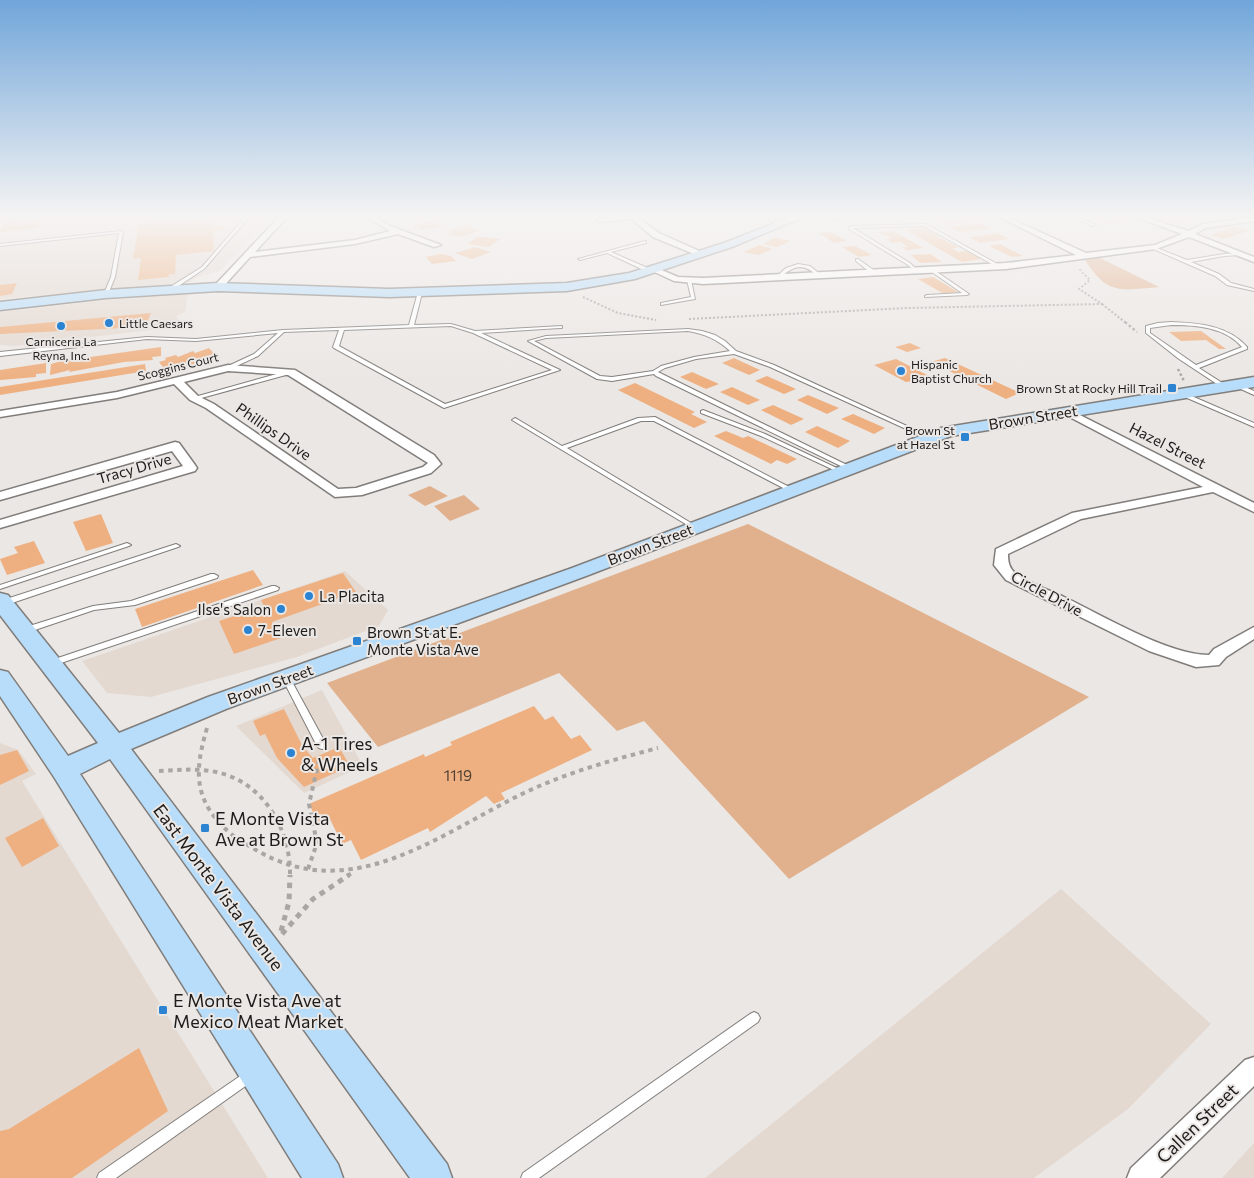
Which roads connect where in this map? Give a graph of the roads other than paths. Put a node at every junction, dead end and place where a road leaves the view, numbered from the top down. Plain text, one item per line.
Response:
1 (114, 271) edge
2 (198, 271) edge
3 (234, 271) edge
4 (646, 271) edge
5 (653, 271) edge
6 (895, 271) edge
7 (933, 271) edge
8 (1207, 271) edge
9 (873, 272) joint
10 (689, 280) junction
11 (218, 287) junction
12 (169, 290) junction
13 (1254, 290) edge
14 (420, 293) junction
15 (106, 294) junction
16 (927, 296) dead end
17 (663, 304) dead end
18 (0, 306) edge
19 (411, 326) junction
20 (560, 327) dead end
21 (342, 329) junction
22 (283, 331) junction
23 (475, 332) junction
24 (734, 352) junction
25 (0, 354) edge
26 (1196, 367) junction
27 (228, 368) junction
28 (291, 372) junction
29 (655, 372) junction
30 (177, 381) junction
31 (1242, 387) edge
32 (1180, 393) junction
33 (194, 398) junction
34 (1066, 411) junction
35 (703, 412) dead end
36 (0, 414) edge
37 (515, 420) dead end
38 (1254, 426) edge
39 (930, 438) junction
40 (562, 448) junction
41 (430, 458) joint
42 (845, 469) junction
43 (1215, 488) junction
44 (791, 490) junction
45 (0, 496) edge
46 (1254, 508) edge
47 (0, 524) edge
48 (694, 527) junction
49 (127, 545) dead end
50 (176, 546) dead end
51 (214, 576) dead end
52 (275, 588) dead end
53 (1, 597) edge
54 (24, 631) junction
55 (1254, 632) edge
56 (50, 663) junction
57 (0, 678) edge
58 (286, 678) junction
59 (322, 746) road end
60 (113, 747) junction
61 (63, 770) junction
62 (754, 1018) dead end
63 (1254, 1069) edge
64 (256, 1072) junction
65 (104, 1178) edge
66 (324, 1178) edge
67 (433, 1178) edge
68 (528, 1178) edge
69 (1141, 1178) edge

1 - 15 lane
2 - 12 lane
3 - 11 street
4 - 14 street
5 - 10 street
6 - 9 street
7 - 16 lane
8 - 13 lane
9 - 10 street
10 - 17 lane
11 - 12 street
11 - 14 street
12 - 15 street
14 - 19 lane
15 - 18 street
19 - 21 lane
19 - 23 lane
20 - 23 lane
21 - 22 lane
21 - 23 lane
22 - 25 lane
22 - 27 lane
24 - 29 lane
24 - 29 lane
24 - 39 lane
26 - 26 lane
26 - 31 lane
27 - 28 street, Scoggins Court
27 - 30 street, Scoggins Court
28 - 33 lane
28 - 41 street, Scoggins Court
29 - 42 lane
30 - 33 street, Phillips Drive
30 - 36 street, Scoggins Court
31 - 32 street, Brown Street
32 - 34 street, Brown Street
32 - 38 lane
33 - 41 street, Phillips Drive
34 - 39 street, Brown Street
34 - 43 street, Hazel Street
35 - 42 lane
37 - 40 lane
39 - 42 street, Brown Street
40 - 44 lane
40 - 48 lane
42 - 44 street, Brown Street
43 - 46 street, Hazel Street
43 - 55 street, Circle Drive
44 - 48 street, Brown Street
45 - 47 street, Tracy Drive
48 - 58 street, Brown Street
49 - 53 lane
50 - 53 lane
51 - 54 lane
52 - 56 lane
53 - 54 street, East Monte Vista Avenue
54 - 56 street, East Monte Vista Avenue
56 - 60 street, East Monte Vista Avenue
57 - 61 street
58 - 59 lane
58 - 60 street, Brown Street
60 - 61 street, Brown Street
60 - 67 street, East Monte Vista Avenue
61 - 64 street
62 - 68 lane
63 - 69 street, Callen Street
64 - 65 lane
64 - 66 street

